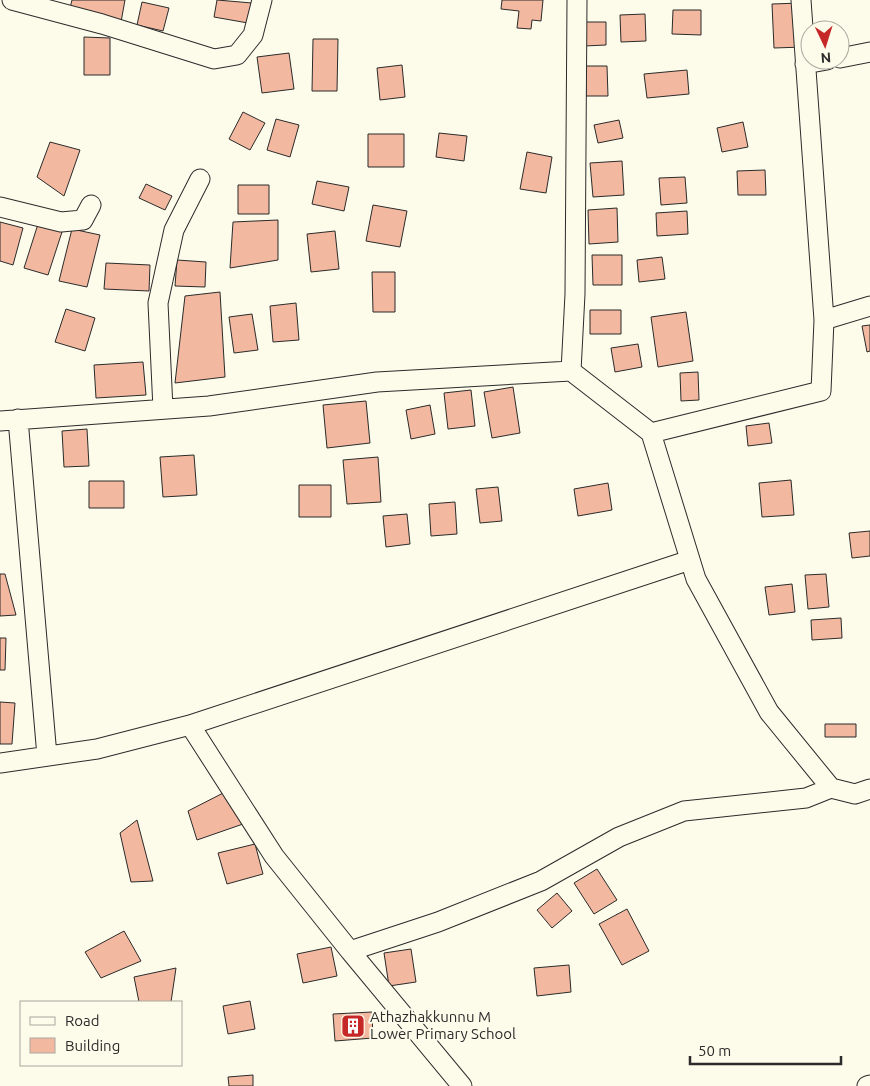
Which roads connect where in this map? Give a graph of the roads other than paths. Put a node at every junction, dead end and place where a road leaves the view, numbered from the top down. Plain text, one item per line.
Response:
1 (12, 0) edge
2 (262, 0) edge
3 (577, 0) edge
4 (801, 0) edge
5 (802, 20) edge
6 (870, 52) edge
7 (850, 56) edge
8 (805, 70) edge
9 (200, 179) dead end
10 (91, 205) dead end
11 (0, 207) edge
12 (870, 306) edge
13 (824, 320) junction
14 (571, 371) junction
15 (163, 409) junction
16 (9, 420) edge
17 (651, 433) junction
18 (690, 560) junction
19 (190, 725) junction
20 (47, 756) junction
21 (0, 763) edge
22 (832, 788) junction
23 (865, 795) edge
24 (350, 951) junction
25 (462, 1086) edge

1 - 2 street
3 - 14 street
4 - 5 street
6 - 7 street
8 - 13 street
9 - 15 street
10 - 11 street
12 - 13 street
13 - 17 street
14 - 15 street
14 - 17 street
15 - 16 street
16 - 20 street
17 - 18 street
18 - 19 street
18 - 22 street
19 - 20 street
19 - 24 street
20 - 21 street
22 - 23 street
22 - 24 street
24 - 25 street

